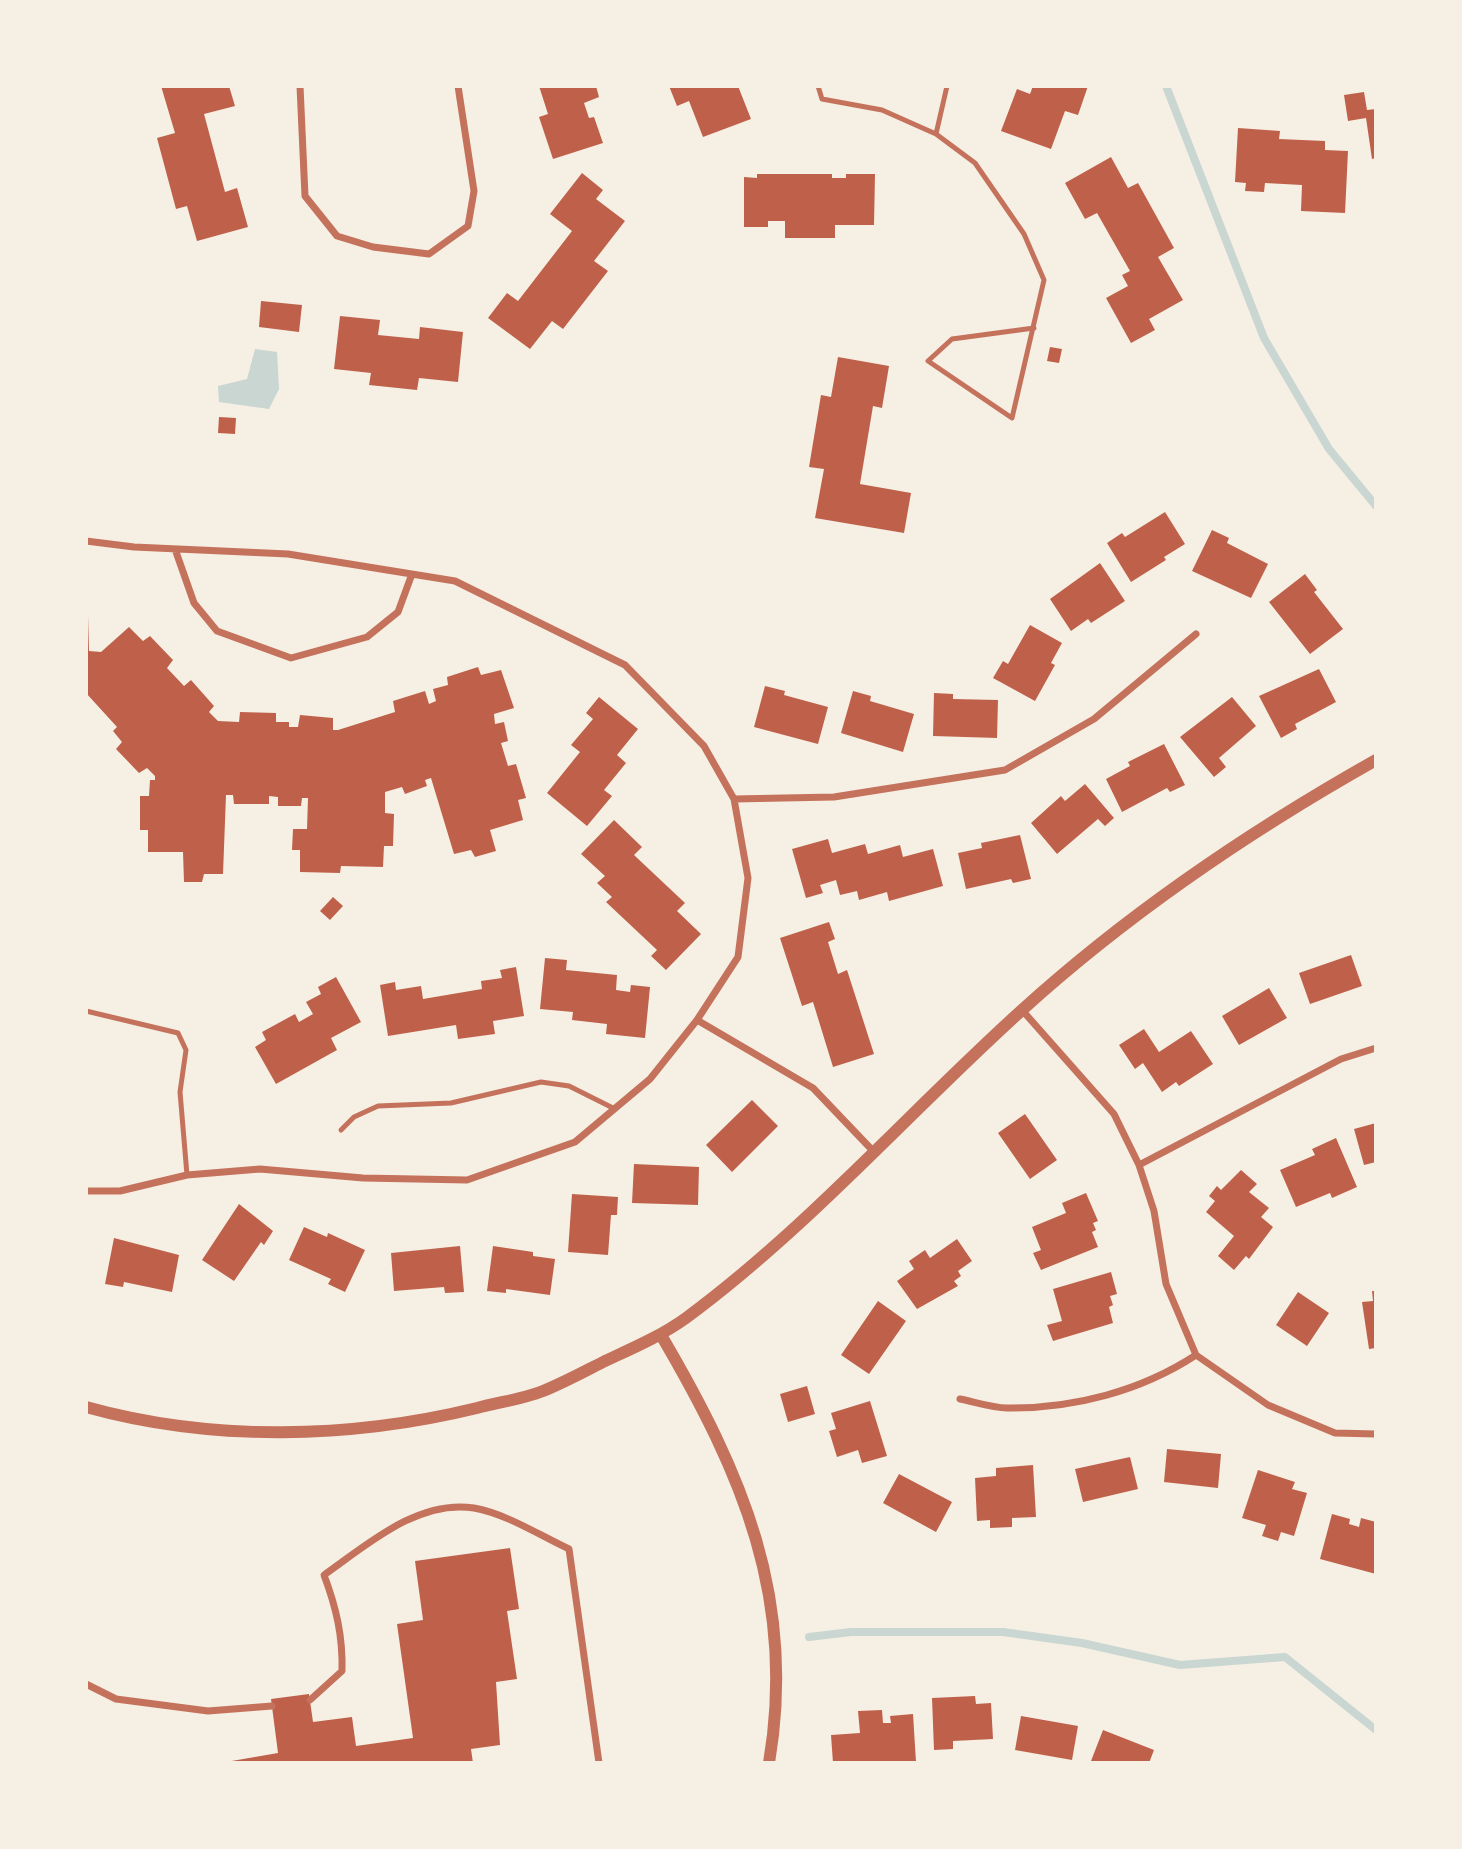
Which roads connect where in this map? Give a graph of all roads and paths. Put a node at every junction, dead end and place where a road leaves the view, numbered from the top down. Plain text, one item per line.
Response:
1 (300, 86) edge
2 (458, 86) edge
3 (818, 86) edge
4 (947, 86) edge
5 (936, 134) junction
6 (1034, 328) junction
7 (86, 541) edge
8 (174, 549) junction
9 (412, 574) junction
10 (1196, 634) dead end
11 (1376, 760) edge
12 (734, 799) junction
13 (1022, 1010) junction
14 (86, 1011) edge
15 (697, 1020) junction
16 (1376, 1048) edge
17 (615, 1109) junction
18 (341, 1130) dead end
19 (876, 1154) junction
20 (1139, 1165) junction
21 (187, 1175) junction
22 (86, 1191) edge
23 (661, 1335) junction
24 (1196, 1355) junction
25 (960, 1399) dead end
26 (86, 1407) edge
27 (1376, 1434) edge
28 (86, 1684) edge
29 (310, 1700) dead end
30 (272, 1706) dead end
31 (599, 1763) edge
32 (769, 1763) edge

1 - 2 street
3 - 5 lane
4 - 5 lane
5 - 6 lane
6 - 6 lane
7 - 8 street
8 - 9 street
8 - 9 street
9 - 12 street
10 - 12 street
11 - 13 street
12 - 15 street
13 - 19 street
13 - 20 street
14 - 21 lane
15 - 17 street
15 - 19 street
16 - 20 street
17 - 18 lane
17 - 21 street
19 - 23 street
20 - 24 street
21 - 22 street
23 - 26 street
23 - 32 street
24 - 25 street
24 - 27 street
28 - 30 street
29 - 31 street

